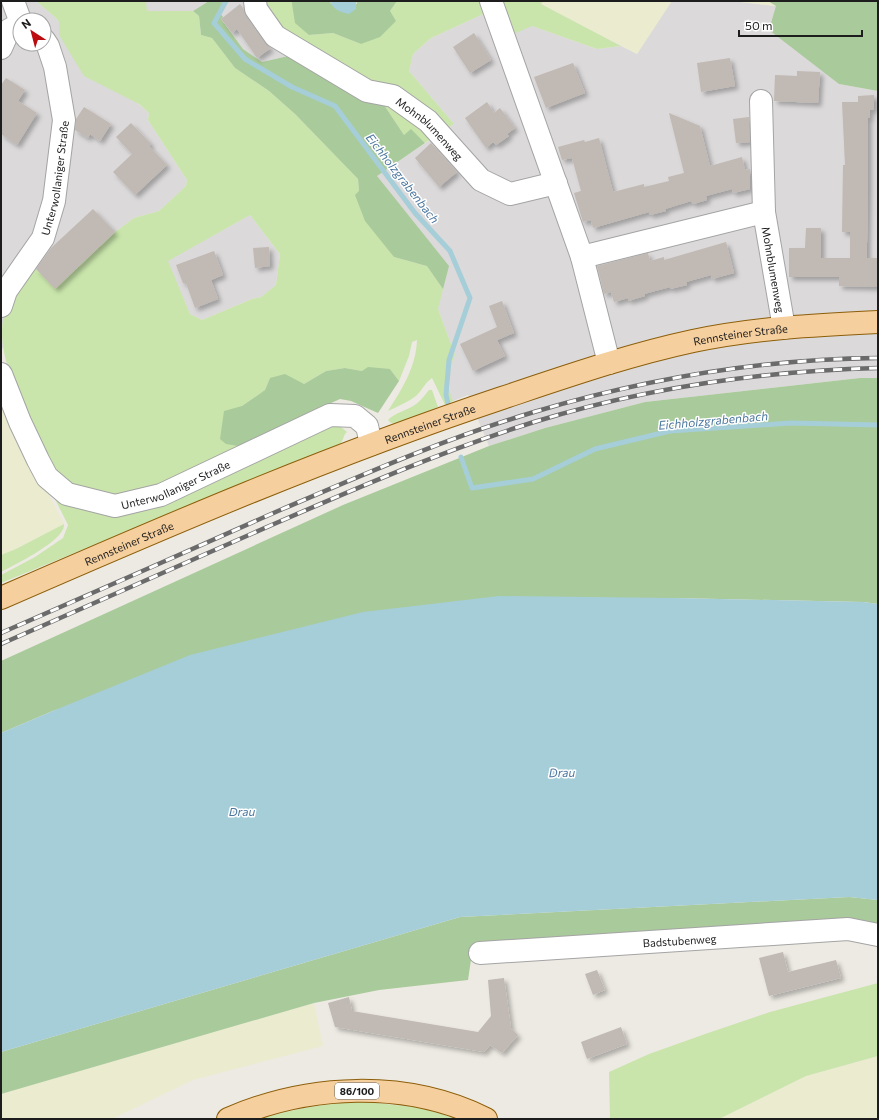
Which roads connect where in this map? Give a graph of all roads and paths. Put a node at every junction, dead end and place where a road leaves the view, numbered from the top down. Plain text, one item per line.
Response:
1 (13, 1) edge
2 (255, 1) edge
3 (491, 1) edge
4 (17, 12) edge
5 (12, 28) edge
6 (1, 48) edge
7 (50, 52) edge
8 (761, 101) dead end
9 (556, 183) junction
10 (764, 212) junction
11 (582, 256) junction
12 (1, 306) edge
13 (878, 322) edge
14 (784, 328) junction
15 (609, 362) junction
16 (1, 374) edge
17 (371, 444) junction
18 (1, 598) edge
19 (878, 935) edge
20 (480, 953) dead end
21 (228, 1119) edge
22 (486, 1119) edge

1 - 4 street
2 - 9 street, Mohnblumenweg
3 - 9 street
5 - 6 street
7 - 12 street, Unterwollaniger Straße
8 - 10 street, Mohnblumenweg
9 - 11 street
10 - 11 street, Mohnblumenweg
10 - 14 street, Mohnblumenweg
11 - 15 street
13 - 14 main road, Rennsteiner Straße
14 - 15 main road, Rennsteiner Straße
15 - 17 main road, Rennsteiner Straße
16 - 17 street, Unterwollaniger Straße
17 - 18 main road, Rennsteiner Straße
19 - 20 street, Badstubenweg
21 - 22 main road, 86/100

